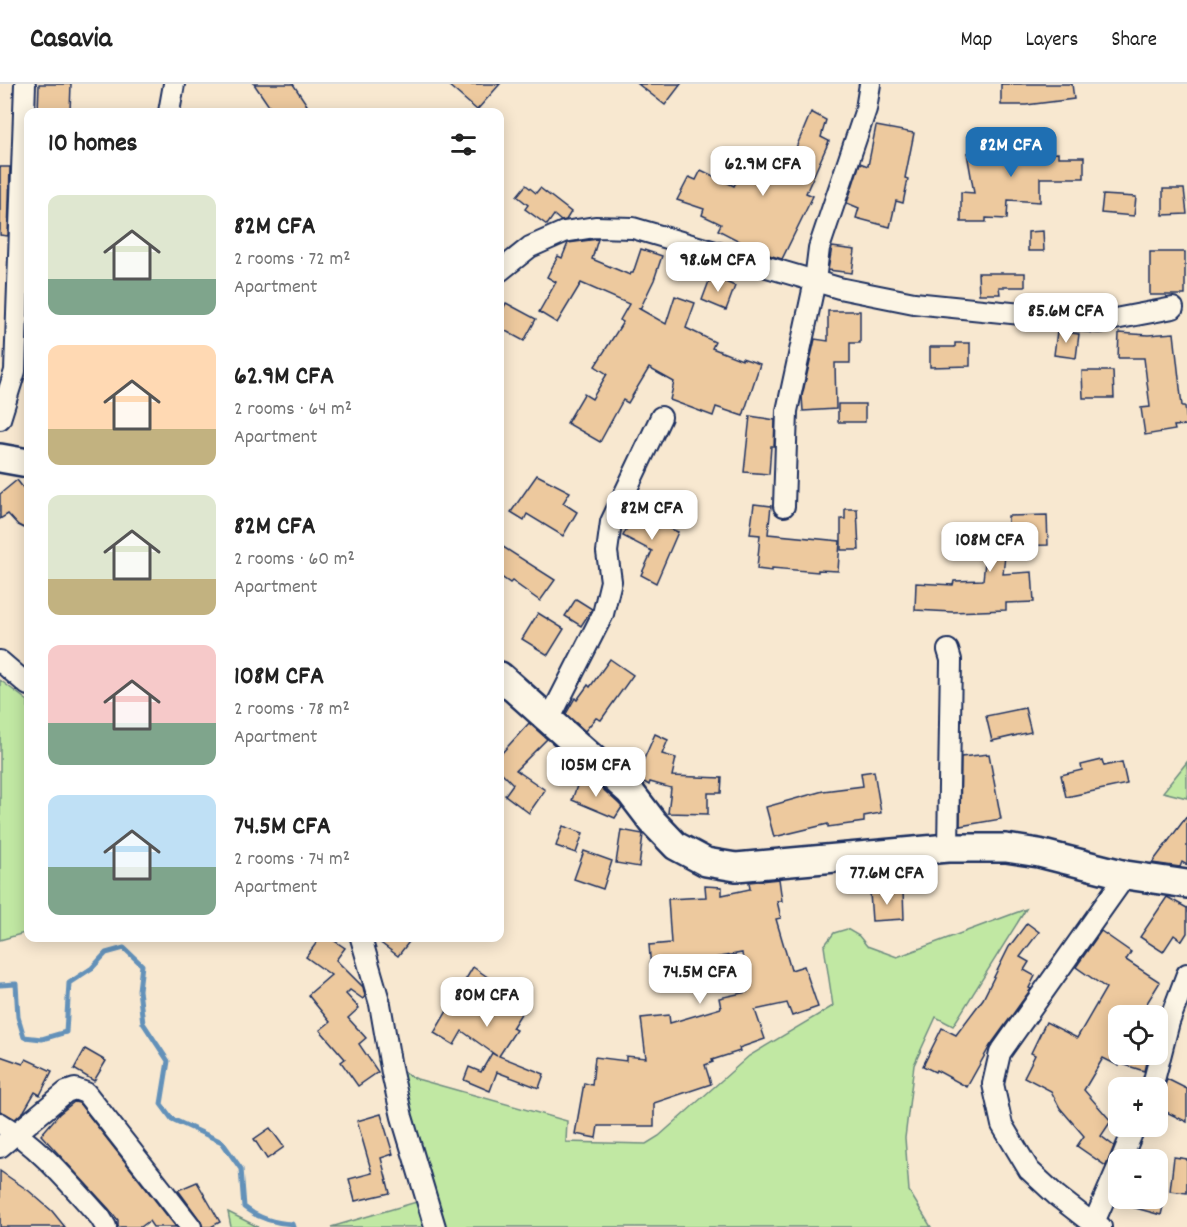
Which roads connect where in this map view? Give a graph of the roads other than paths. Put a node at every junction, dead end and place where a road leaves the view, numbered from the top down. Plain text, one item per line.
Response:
1 (25, 84) edge
2 (174, 84) edge
3 (870, 84) edge
4 (24, 108) edge
5 (170, 108) edge
6 (24, 113) edge
7 (504, 268) edge
8 (815, 281) junction
9 (1173, 308) dead end
10 (24, 358) edge
11 (15, 371) junction
12 (661, 417) dead end
13 (0, 419) edge
14 (0, 458) edge
15 (24, 462) edge
16 (784, 506) dead end
17 (948, 650) dead end
18 (0, 661) edge
19 (504, 680) edge
20 (24, 682) edge
21 (549, 720) junction
22 (948, 848) junction
23 (1126, 875) junction
24 (1187, 884) edge
25 (363, 942) edge
26 (1187, 974) edge
27 (1155, 1077) edge
28 (0, 1123) edge
29 (18, 1133) junction
30 (0, 1147) edge
31 (1108, 1193) edge
32 (1095, 1226) edge
33 (106, 1227) edge
34 (191, 1227) edge
35 (435, 1227) edge

1 - 4 street
2 - 5 street
3 - 8 street
6 - 11 street
7 - 8 street
8 - 9 street
8 - 16 street
10 - 11 street
11 - 13 street
12 - 21 street
14 - 15 street
17 - 22 street
18 - 20 street
19 - 21 street
21 - 22 street
22 - 23 street
23 - 24 street
23 - 32 street
25 - 35 street
26 - 27 street
28 - 29 street
29 - 30 street
29 - 33 street
29 - 34 street
31 - 32 street

